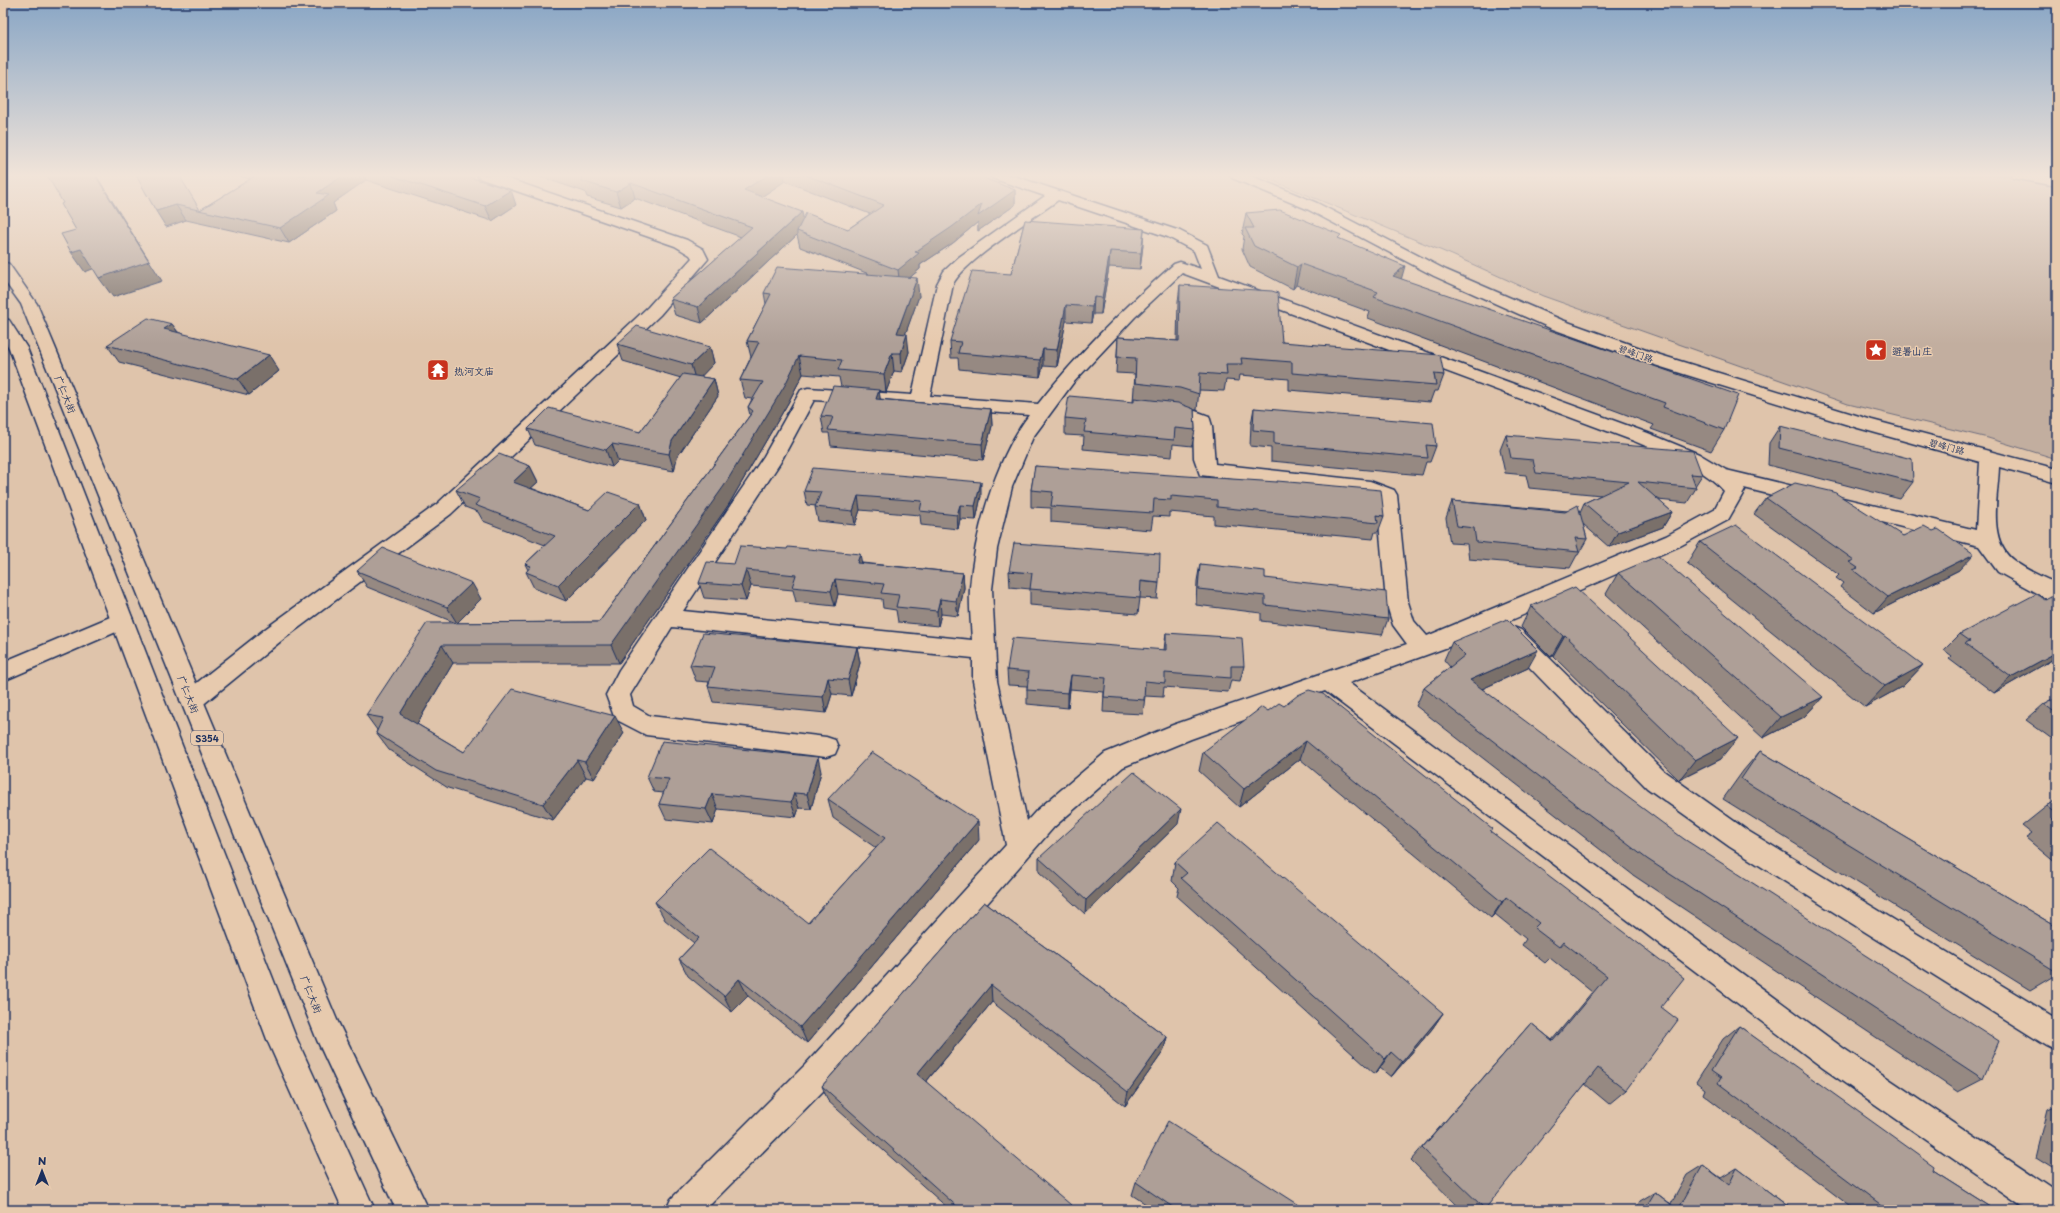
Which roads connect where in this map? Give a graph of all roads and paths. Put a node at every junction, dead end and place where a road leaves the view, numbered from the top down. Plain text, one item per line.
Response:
1 (648, 232) edge
2 (1004, 232) edge
3 (1167, 232) edge
4 (1361, 232) edge
5 (3, 267) edge
6 (1212, 278) junction
7 (3, 324) edge
8 (920, 402) junction
9 (1076, 402) edge
10 (1048, 405) junction
11 (1147, 409) edge
12 (1990, 458) junction
13 (1719, 475) junction
14 (2057, 476) edge
15 (1989, 541) junction
16 (2057, 594) edge
17 (666, 618) junction
18 (1495, 618) junction
19 (122, 620) junction
20 (1423, 647) junction
21 (984, 650) junction
22 (3, 672) edge
23 (1328, 680) junction
24 (192, 700) junction
25 (826, 747) dead end
26 (1020, 848) junction
27 (2057, 1036) edge
28 (359, 1210) edge
29 (413, 1210) edge
30 (682, 1210) edge
31 (2055, 1210) edge

1 - 24 street
2 - 8 street
3 - 6 street
4 - 12 street, 碧峰门路
5 - 24 street, 广仁大街 / S354
6 - 10 street
6 - 13 street
7 - 19 street
8 - 10 street
8 - 17 street
9 - 10 street
10 - 21 street
11 - 20 street
12 - 14 street, 碧峰门路
12 - 15 street
13 - 15 street
13 - 18 street
15 - 16 street
17 - 21 street
17 - 25 street
18 - 20 street
18 - 27 street
19 - 22 street
19 - 28 street
20 - 23 street
21 - 26 street
23 - 26 street
23 - 31 street
24 - 29 street, 广仁大街 / S354
26 - 30 street

